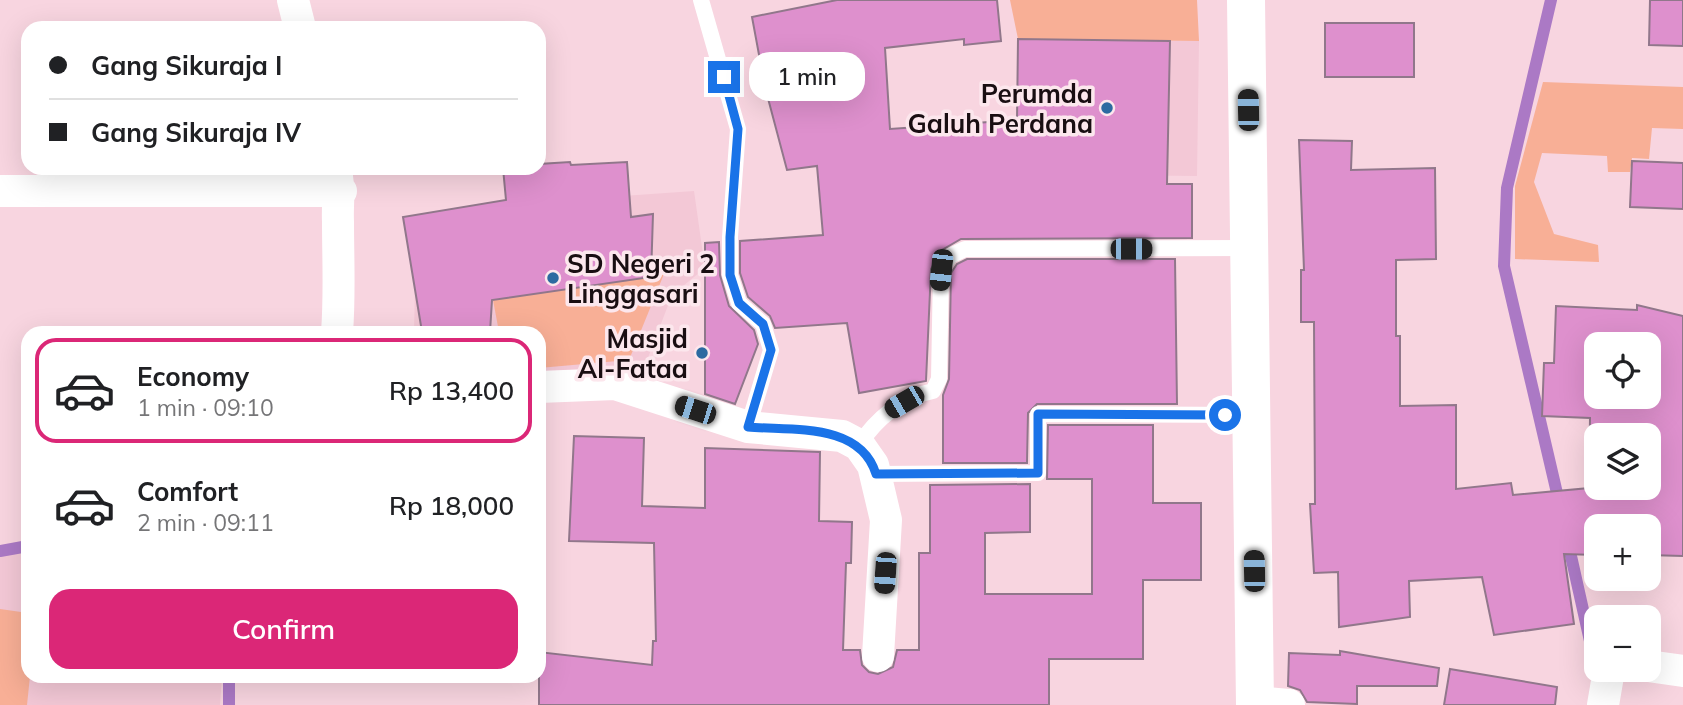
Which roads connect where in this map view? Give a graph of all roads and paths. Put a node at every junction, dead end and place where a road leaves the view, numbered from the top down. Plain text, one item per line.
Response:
1 (293, 0) edge
2 (701, 0) edge
3 (1246, 0) edge
4 (298, 21) edge
5 (338, 179) edge
6 (0, 191) edge
7 (1250, 248) junction
8 (338, 326) edge
9 (546, 387) edge
10 (1252, 415) junction
11 (748, 427) junction
12 (859, 445) junction
13 (876, 474) junction
14 (878, 656) dead end
15 (1661, 668) edge
16 (1683, 671) edge
17 (1607, 682) edge
18 (1266, 704) edge
19 (1603, 705) edge

1 - 4 street
2 - 11 lane
3 - 7 highway
5 - 6 street
5 - 8 street
7 - 10 highway
7 - 12 lane
9 - 11 street
10 - 13 lane
10 - 18 highway
11 - 12 street
12 - 13 street
13 - 14 street
15 - 16 street
17 - 19 street

